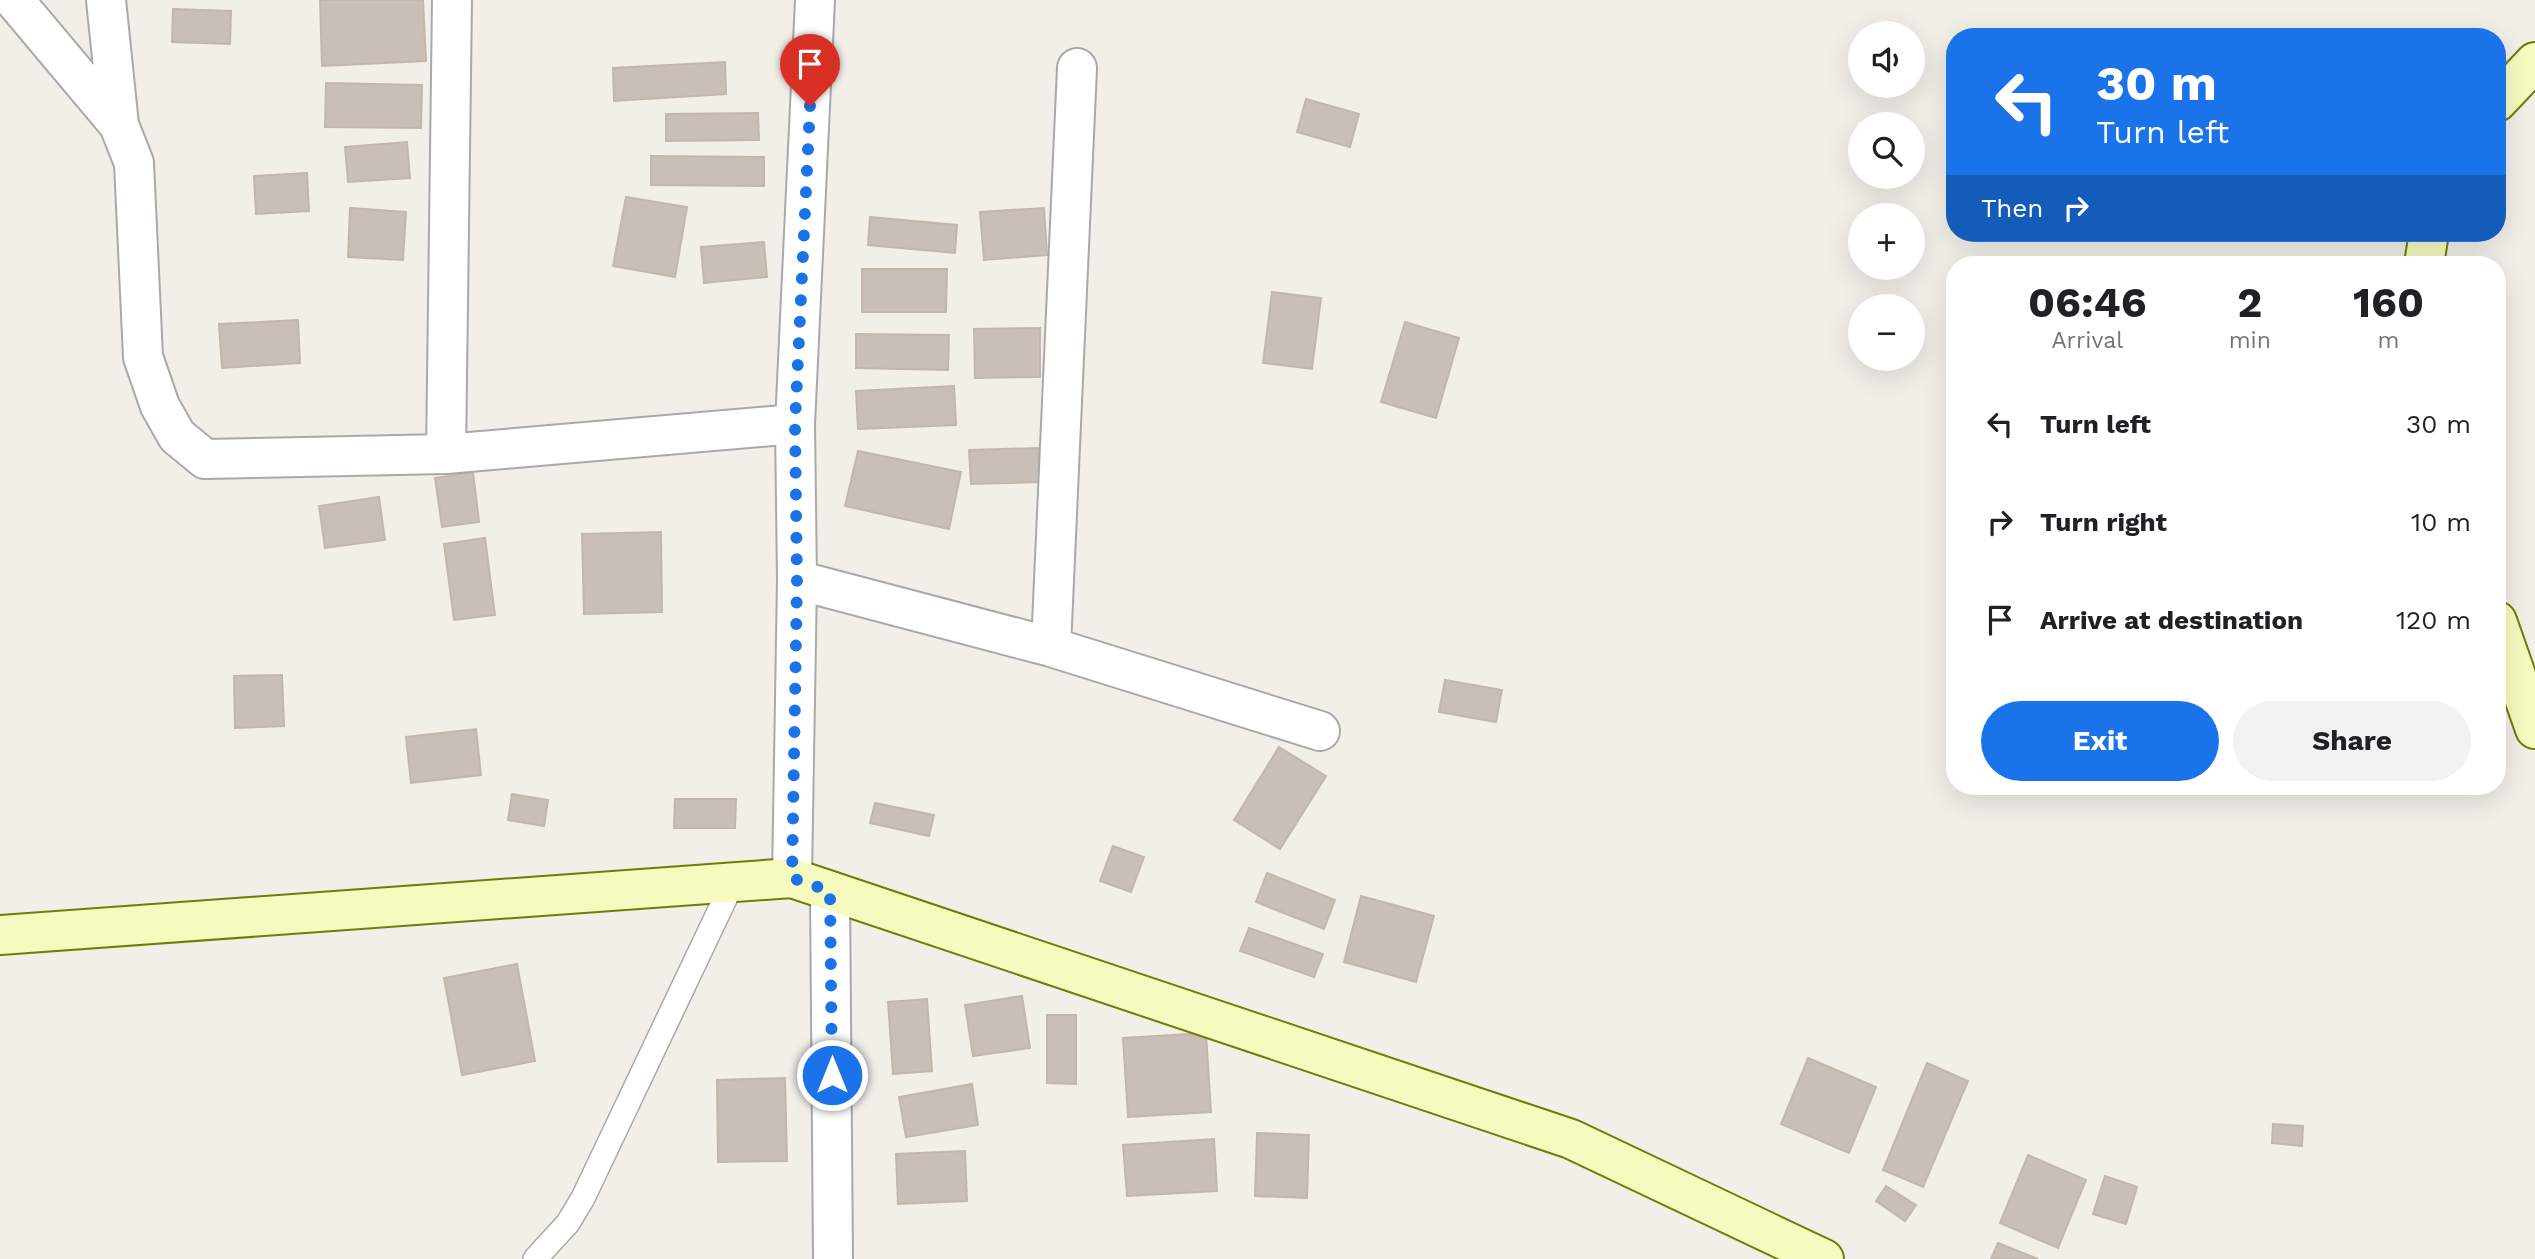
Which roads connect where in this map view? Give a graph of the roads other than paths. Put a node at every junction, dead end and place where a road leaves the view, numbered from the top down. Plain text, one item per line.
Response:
1 (14, 0) edge
2 (106, 0) edge
3 (452, 0) edge
4 (815, 0) edge
5 (2535, 62) edge
6 (1077, 68) dead end
7 (2506, 93) edge
8 (119, 125) junction
9 (795, 424) junction
10 (446, 454) junction
11 (797, 580) junction
12 (1052, 647) junction
13 (2506, 647) edge
14 (2535, 729) edge
15 (1320, 731) dead end
16 (792, 878) junction
17 (733, 882) junction
18 (830, 891) junction
19 (0, 935) edge
20 (535, 1259) edge
21 (833, 1259) edge
22 (1824, 1259) edge

1 - 8 street
2 - 8 street
3 - 10 street
4 - 9 street
5 - 7 main road
6 - 12 street
8 - 10 street
9 - 10 street
9 - 11 street
11 - 12 street
11 - 16 street
12 - 15 street
13 - 14 main road
16 - 17 main road
16 - 18 main road
17 - 19 main road
17 - 20 lane
18 - 21 street
18 - 22 main road

